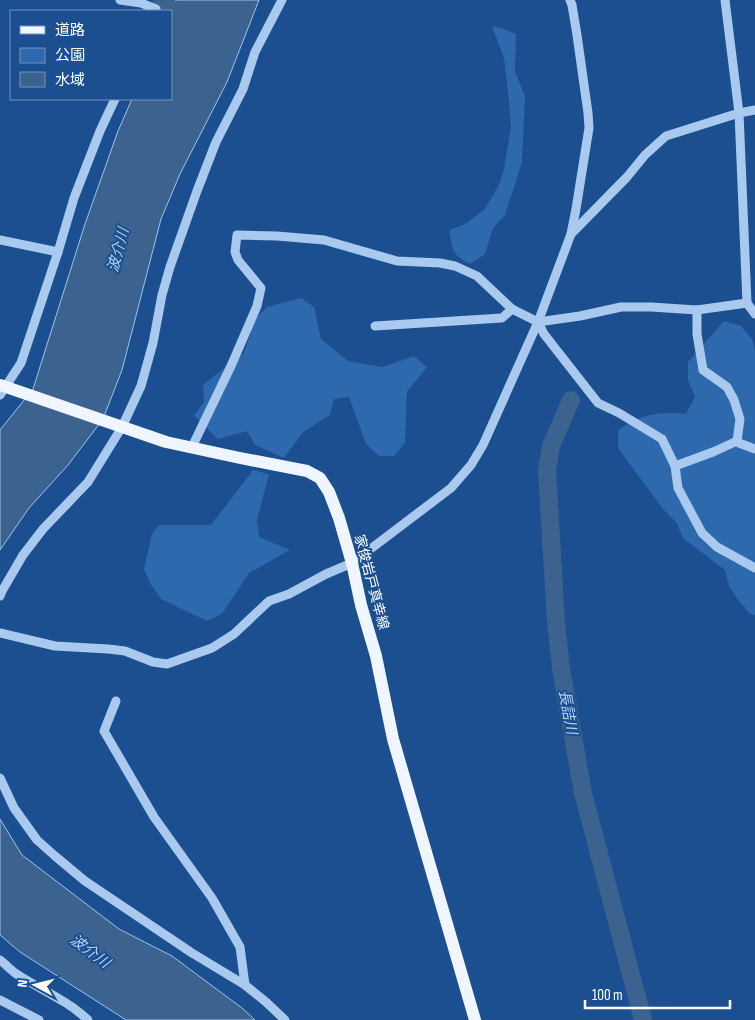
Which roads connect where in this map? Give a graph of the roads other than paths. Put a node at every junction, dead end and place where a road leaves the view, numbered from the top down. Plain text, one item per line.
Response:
1 (120, 0) edge
2 (282, 0) edge
3 (570, 0) edge
4 (725, 0) edge
5 (157, 7) edge
6 (115, 100) edge
7 (755, 110) edge
8 (739, 113) junction
9 (571, 234) junction
10 (0, 240) edge
11 (58, 252) junction
12 (747, 303) junction
13 (512, 309) junction
14 (697, 310) junction
15 (755, 314) edge
16 (538, 322) junction
17 (376, 326) dead end
18 (4, 389) edge
19 (119, 426) junction
20 (737, 441) junction
21 (192, 447) junction
22 (755, 449) edge
23 (675, 466) junction
24 (352, 563) junction
25 (755, 568) edge
26 (0, 596) edge
27 (0, 633) edge
28 (116, 701) dead end
29 (0, 778) edge
30 (0, 960) edge
31 (245, 985) junction
32 (0, 1000) edge
33 (39, 1020) edge
34 (88, 1020) edge
35 (284, 1020) edge
36 (475, 1020) edge

1 - 5 street
2 - 19 street
3 - 9 street
4 - 8 street
6 - 11 street
7 - 8 street
8 - 9 street
8 - 12 street
9 - 16 street
10 - 11 street
11 - 18 street
12 - 14 street
12 - 15 street
13 - 16 street
13 - 17 street
13 - 21 street
14 - 16 street
14 - 20 street
16 - 23 street
16 - 24 street
18 - 19 main road, 家俊岩戸真幸線
19 - 21 main road, 家俊岩戸真幸線
19 - 26 street
20 - 22 street
20 - 23 street
21 - 24 main road, 家俊岩戸真幸線
23 - 25 street
24 - 27 street
24 - 36 main road, 家俊岩戸真幸線
28 - 31 street
29 - 31 street
30 - 34 street
31 - 35 street
32 - 33 street

